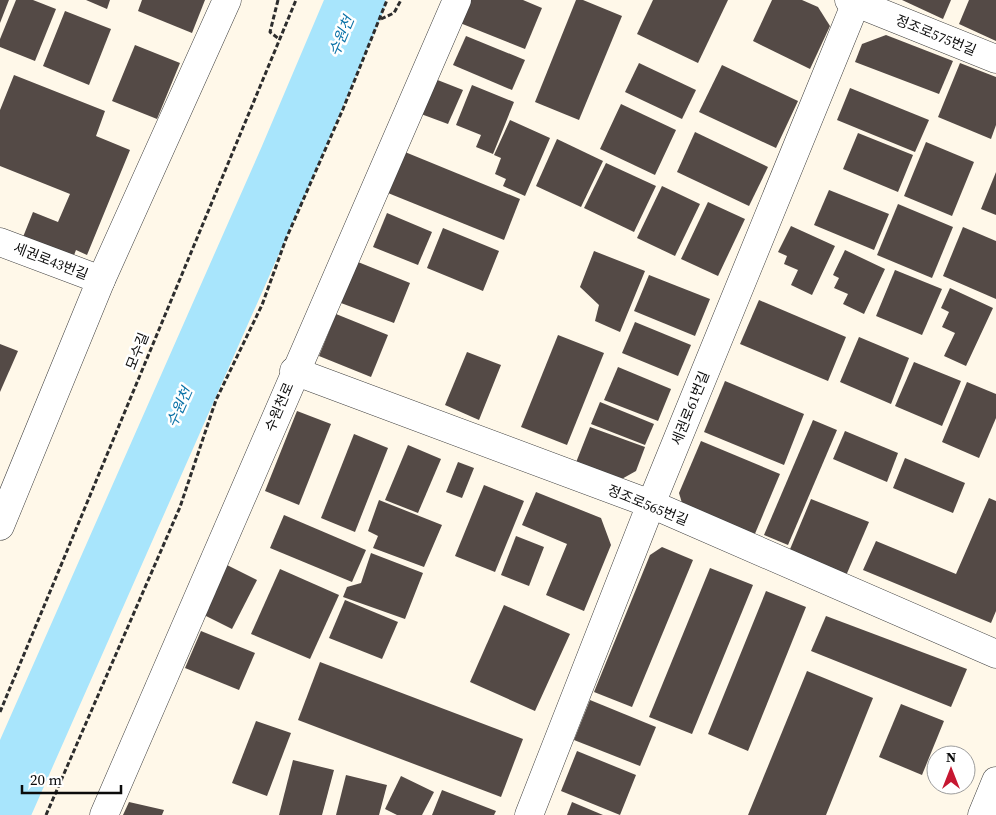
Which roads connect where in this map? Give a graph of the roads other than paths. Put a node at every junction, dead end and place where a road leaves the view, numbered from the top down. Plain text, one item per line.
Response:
1 (227, 0) edge
2 (457, 0) edge
3 (854, 1) edge
4 (996, 59) edge
5 (0, 242) edge
6 (101, 280) junction
7 (294, 371) junction
8 (651, 504) junction
9 (0, 526) edge
10 (996, 654) edge
11 (996, 781) edge
12 (104, 815) edge
13 (529, 815) edge
14 (982, 815) edge

1 - 6 street
2 - 7 street, 수원천로
3 - 4 street, 정조로575번길
3 - 8 street, 세권로61번길
5 - 6 street, 세권로43번길
6 - 9 street
7 - 8 street, 정조로565번길
7 - 12 street, 수원천로
8 - 10 street, 정조로565번길
8 - 13 street, 세권로61번길
11 - 14 street

